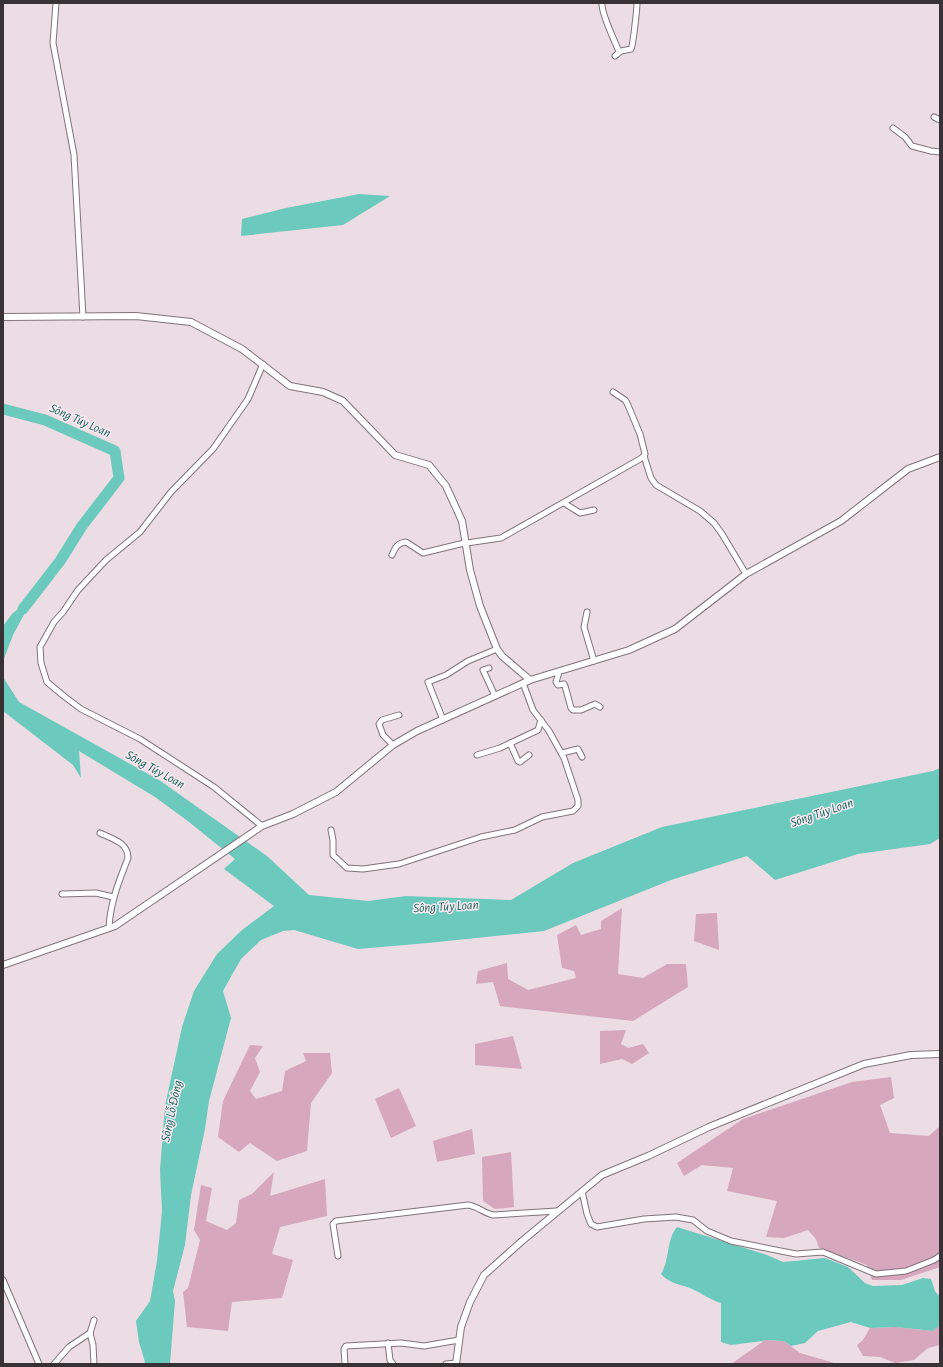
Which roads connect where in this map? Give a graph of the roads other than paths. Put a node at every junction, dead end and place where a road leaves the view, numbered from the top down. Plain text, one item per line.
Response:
1 (56, 3) edge
2 (602, 3) edge
3 (637, 3) edge
4 (934, 117) dead end
5 (940, 120) edge
6 (893, 128) dead end
7 (940, 152) edge
8 (83, 316) junction
9 (3, 317) edge
10 (263, 364) junction
11 (613, 392) dead end
12 (644, 456) junction
13 (940, 458) edge
14 (564, 503) junction
15 (594, 510) dead end
16 (466, 544) junction
17 (392, 555) dead end
18 (746, 574) junction
19 (587, 612) dead end
20 (497, 649) junction
21 (594, 661) junction
22 (489, 668) dead end
23 (559, 672) junction
24 (530, 680) junction
25 (523, 683) junction
26 (495, 696) junction
27 (600, 707) dead end
28 (399, 715) dead end
29 (443, 720) junction
30 (541, 720) junction
31 (510, 743) junction
32 (393, 745) junction
33 (562, 753) junction
34 (477, 754) dead end
35 (529, 755) dead end
36 (582, 757) dead end
37 (262, 826) junction
38 (331, 830) dead end
39 (100, 833) dead end
40 (62, 894) dead end
41 (113, 897) junction
42 (109, 928) junction
43 (3, 964) edge
44 (940, 1054) edge
45 (582, 1192) junction
46 (558, 1211) junction
47 (338, 1256) dead end
48 (940, 1256) edge
49 (3, 1280) edge
50 (94, 1320) dead end
51 (90, 1333) junction
52 (459, 1340) junction
53 (388, 1343) junction
54 (456, 1363) edge
55 (39, 1364) edge
56 (54, 1364) edge
57 (94, 1364) edge
58 (345, 1364) edge
59 (393, 1364) edge
60 (446, 1364) edge

1 - 8 street
2 - 3 street
4 - 5 street
6 - 7 street
8 - 9 street
8 - 10 street
10 - 16 street
10 - 37 street
11 - 12 street
12 - 14 street
12 - 18 street
13 - 18 street
14 - 15 street
14 - 16 street
16 - 17 street
16 - 20 street
18 - 21 street
19 - 21 street
20 - 24 street
20 - 29 street
21 - 23 street
22 - 26 street
23 - 24 street
23 - 27 street
24 - 25 street
25 - 26 street
25 - 30 street
26 - 29 street
28 - 32 street
29 - 32 street
30 - 31 street
30 - 33 street
31 - 34 street
31 - 35 street
32 - 37 street
33 - 36 street
33 - 38 street
37 - 42 street
39 - 41 street
40 - 41 street
41 - 42 street
42 - 43 street
44 - 45 street
45 - 46 street
45 - 48 street
46 - 47 street
46 - 52 street
49 - 55 street
50 - 51 street
51 - 56 street
51 - 57 street
52 - 53 street
52 - 54 street
53 - 58 street
53 - 59 street
54 - 60 street

